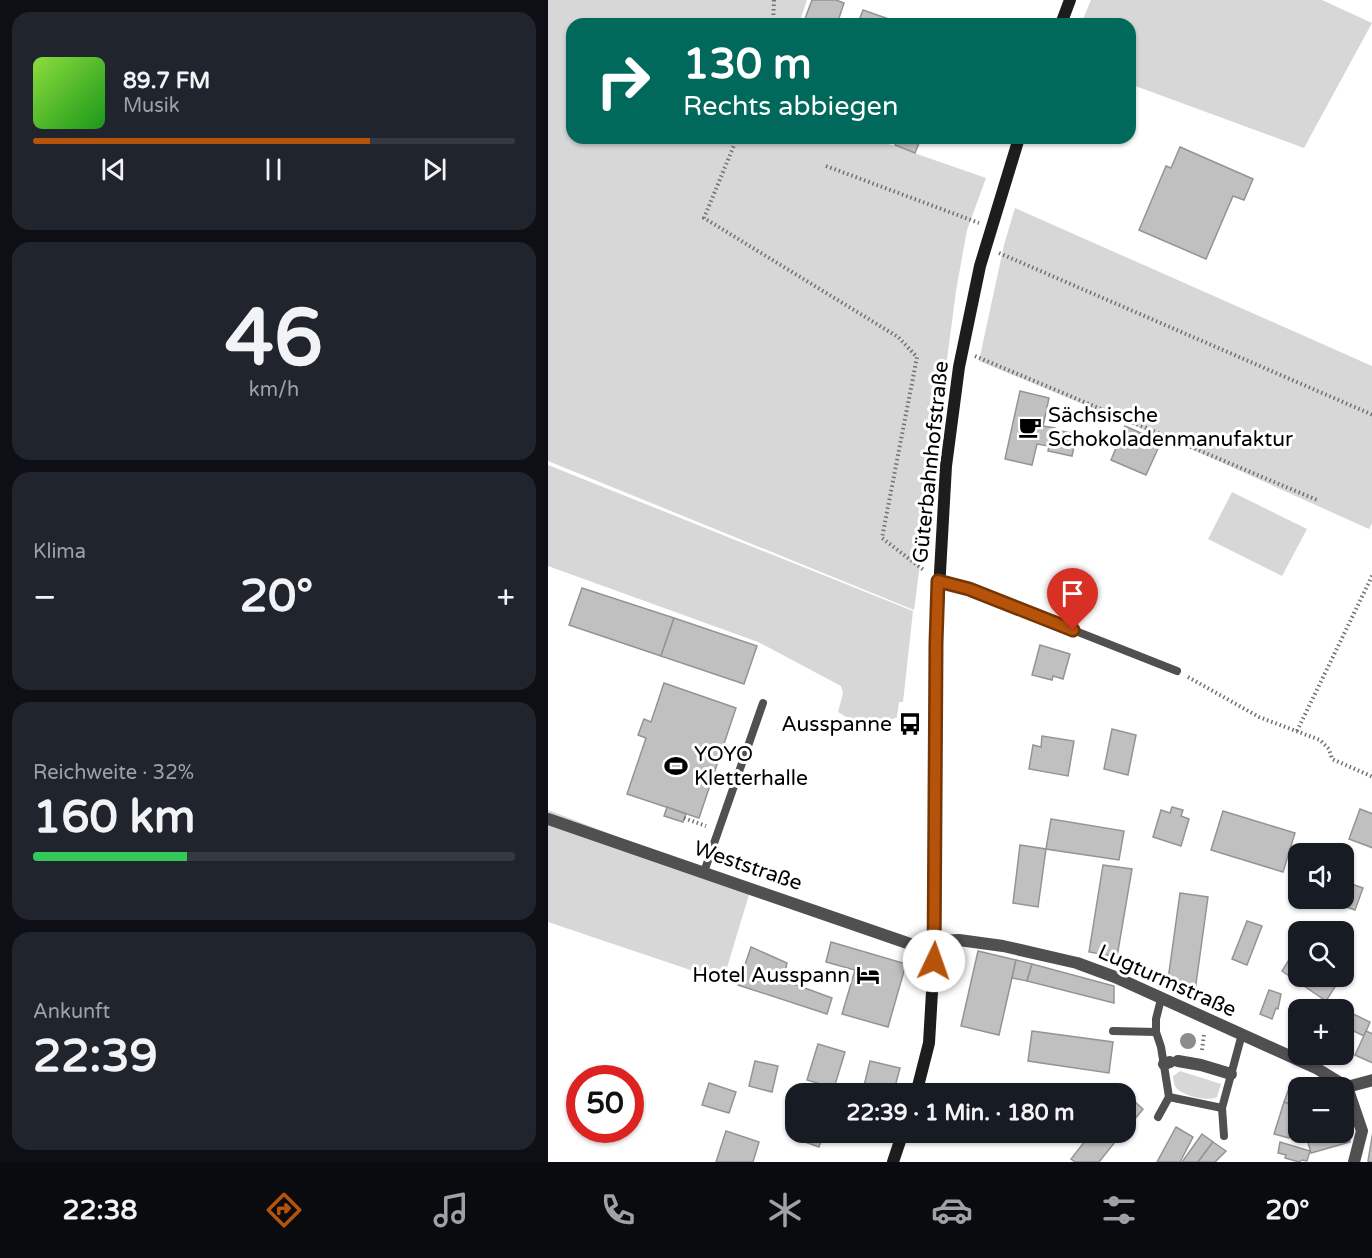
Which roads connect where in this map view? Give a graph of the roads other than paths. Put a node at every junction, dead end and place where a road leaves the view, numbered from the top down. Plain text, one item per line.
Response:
1 (1070, 0) edge
2 (1063, 18) edge
3 (1017, 144) edge
4 (938, 581) junction
5 (1177, 671) road end
6 (763, 702) dead end
7 (548, 819) edge
8 (704, 872) junction
9 (935, 941) junction
10 (1162, 999) junction
11 (1113, 1031) dead end
12 (1156, 1032) junction
13 (1242, 1034) junction
14 (1202, 1051) dead end
15 (1170, 1062) junction
16 (1201, 1065) junction
17 (1231, 1074) junction
18 (1331, 1077) edge
19 (1373, 1080) edge
20 (919, 1083) edge
21 (1354, 1085) edge
22 (1169, 1097) junction
23 (1222, 1108) junction
24 (1354, 1108) edge
25 (1158, 1117) dead end
26 (1224, 1136) dead end
27 (900, 1143) edge
28 (893, 1162) edge
29 (1354, 1162) edge

1 - 2 main road
3 - 4 main road, Güterbahnhofstraße
4 - 5 lane
4 - 9 main road, Güterbahnhofstraße
6 - 8 lane
7 - 8 street, Weststraße
8 - 9 street, Weststraße
9 - 10 street, Lugturmstraße
9 - 20 main road, Güterbahnhofstraße
10 - 12 lane
10 - 13 street, Lugturmstraße
11 - 12 lane
12 - 15 lane
13 - 17 lane
13 - 18 street, Lugturmstraße
14 - 16 street
15 - 16 street
15 - 22 lane
16 - 17 street
17 - 23 lane
19 - 21 street
22 - 23 lane
22 - 25 lane
23 - 26 lane
24 - 29 street
27 - 28 main road

